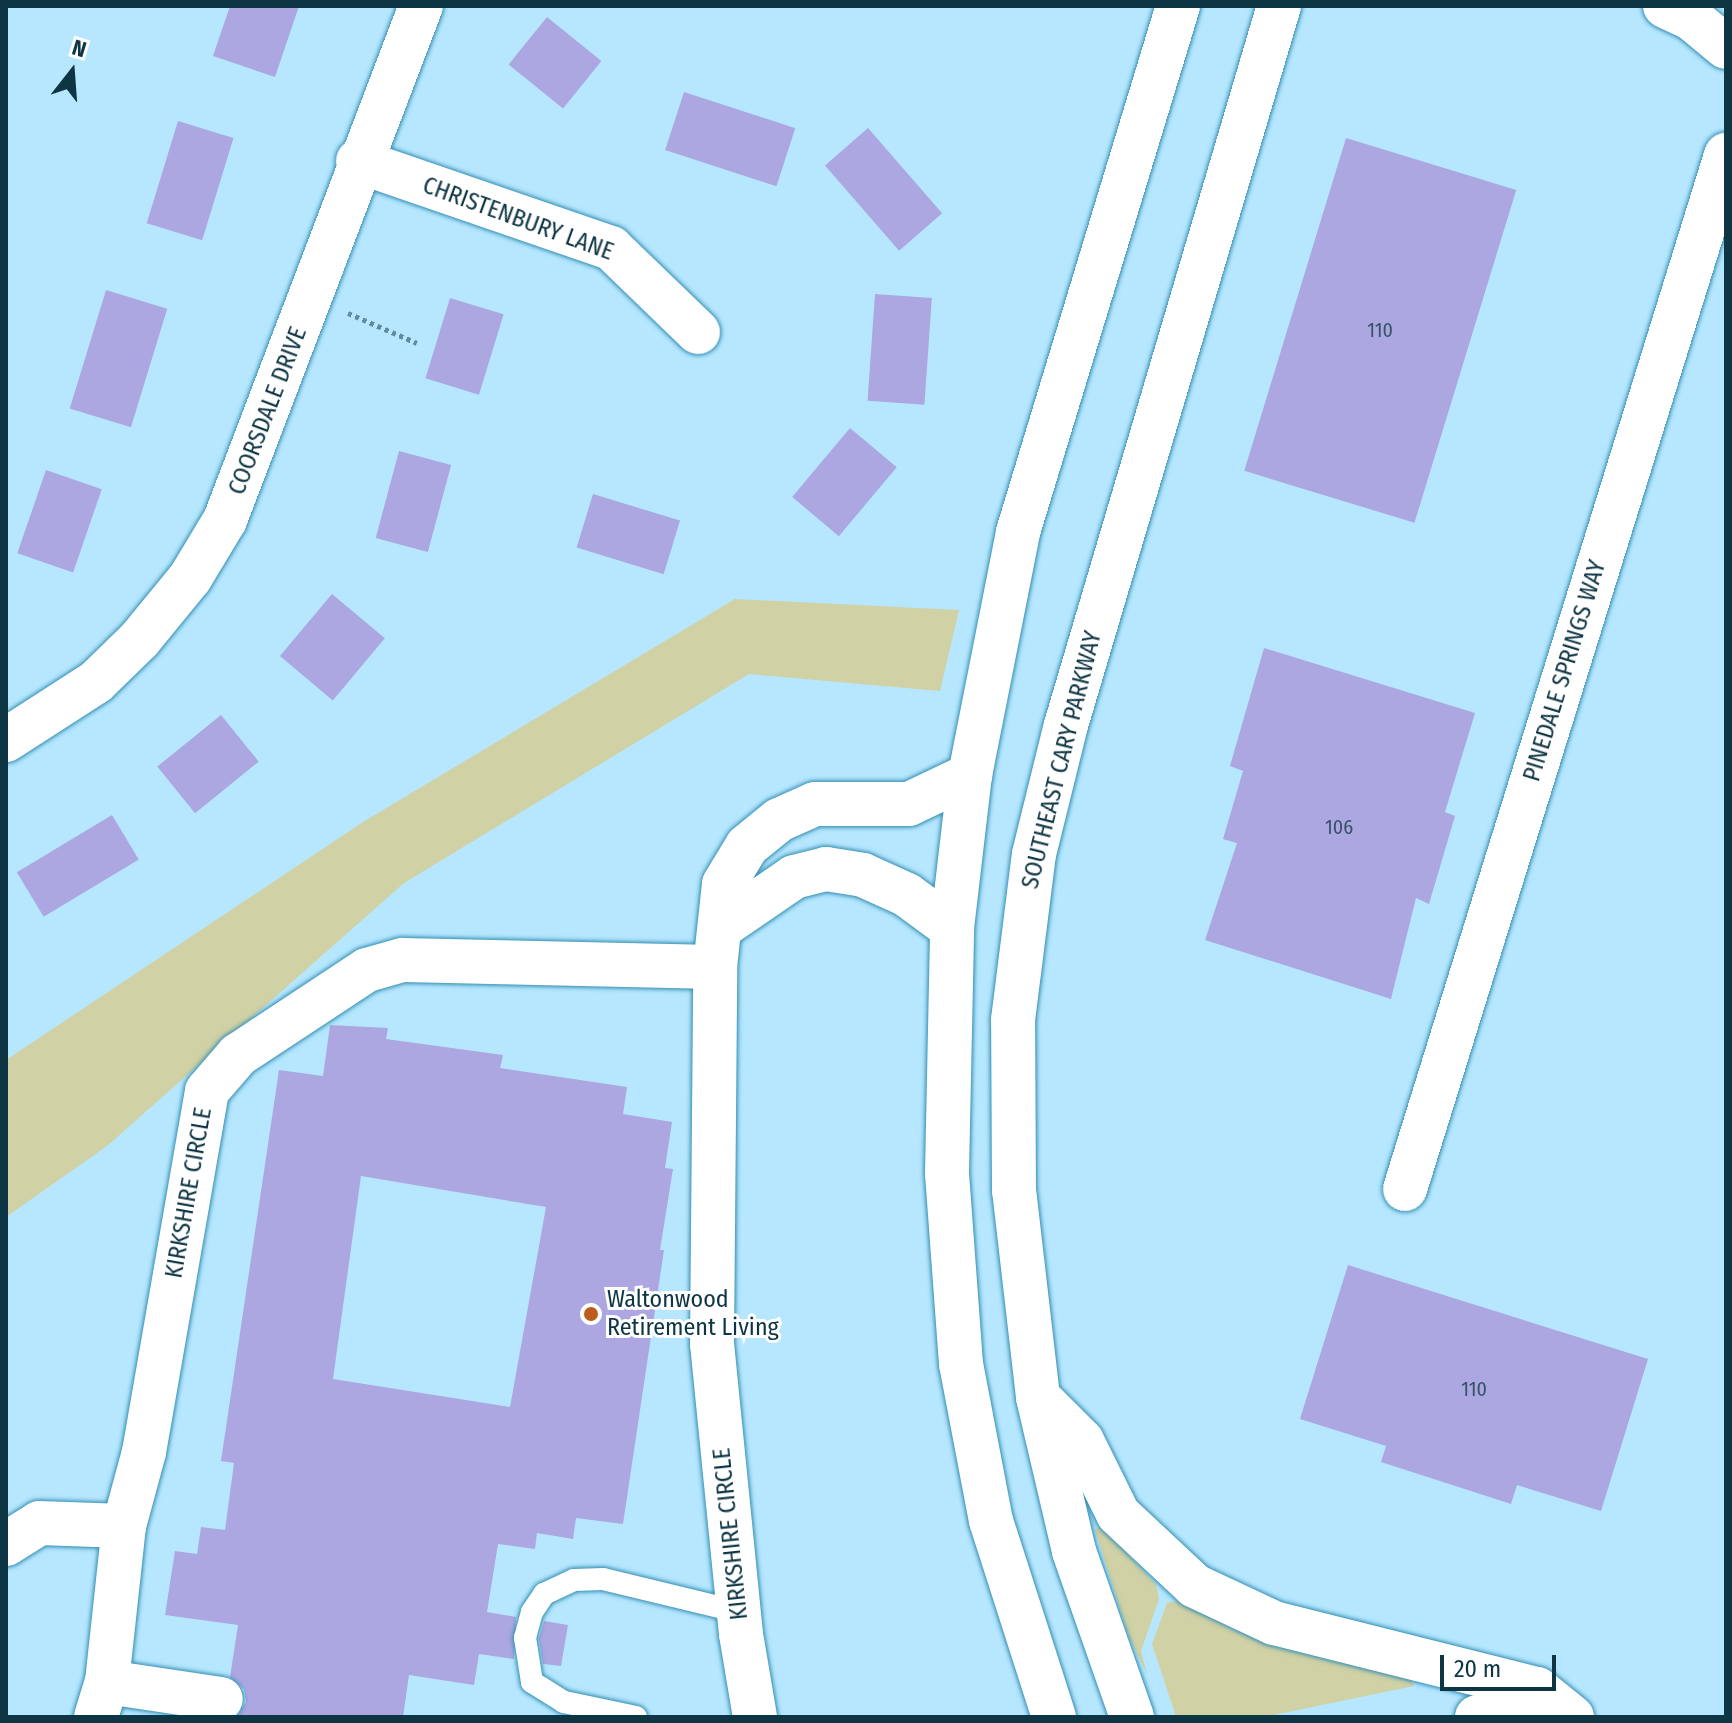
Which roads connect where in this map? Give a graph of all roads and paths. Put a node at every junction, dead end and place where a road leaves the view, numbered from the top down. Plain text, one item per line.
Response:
1 (421, 6) edge
2 (1178, 6) edge
3 (1279, 6) edge
4 (1665, 6) edge
5 (1726, 47) edge
6 (1726, 155) edge
7 (358, 161) junction
8 (310, 297) junction
9 (698, 332) dead end
10 (417, 343) dead end
11 (6, 740) edge
12 (970, 775) junction
13 (952, 928) junction
14 (718, 947) junction
15 (1405, 1189) dead end
16 (1038, 1397) junction
17 (124, 1526) junction
18 (6, 1544) edge
19 (739, 1612) junction
20 (102, 1699) edge
21 (221, 1699) dead end
22 (636, 1717) edge
23 (755, 1717) edge
24 (1054, 1717) edge
25 (1132, 1717) edge
26 (1477, 1717) edge
27 (1538, 1717) edge
28 (1572, 1717) edge

1 - 7 main road, COORSDALE DRIVE
2 - 12 main road
3 - 16 main road, SOUTHEAST CARY PARKWAY
4 - 5 main road
6 - 15 main road, PINEDALE SPRINGS WAY
7 - 8 main road, COORSDALE DRIVE
7 - 9 main road, CHRISTENBURY LANE
8 - 10 path
8 - 11 main road, COORSDALE DRIVE
12 - 13 main road
12 - 14 main road, KIRKSHIRE CIRCLE
13 - 14 main road
13 - 24 main road
14 - 17 main road, KIRKSHIRE CIRCLE
14 - 19 main road, KIRKSHIRE CIRCLE
16 - 25 main road, SOUTHEAST CARY PARKWAY
16 - 28 main road
17 - 18 main road
17 - 20 main road, KIRKSHIRE CIRCLE
19 - 22 lane
19 - 23 main road, KIRKSHIRE CIRCLE
20 - 21 main road
26 - 27 main road

